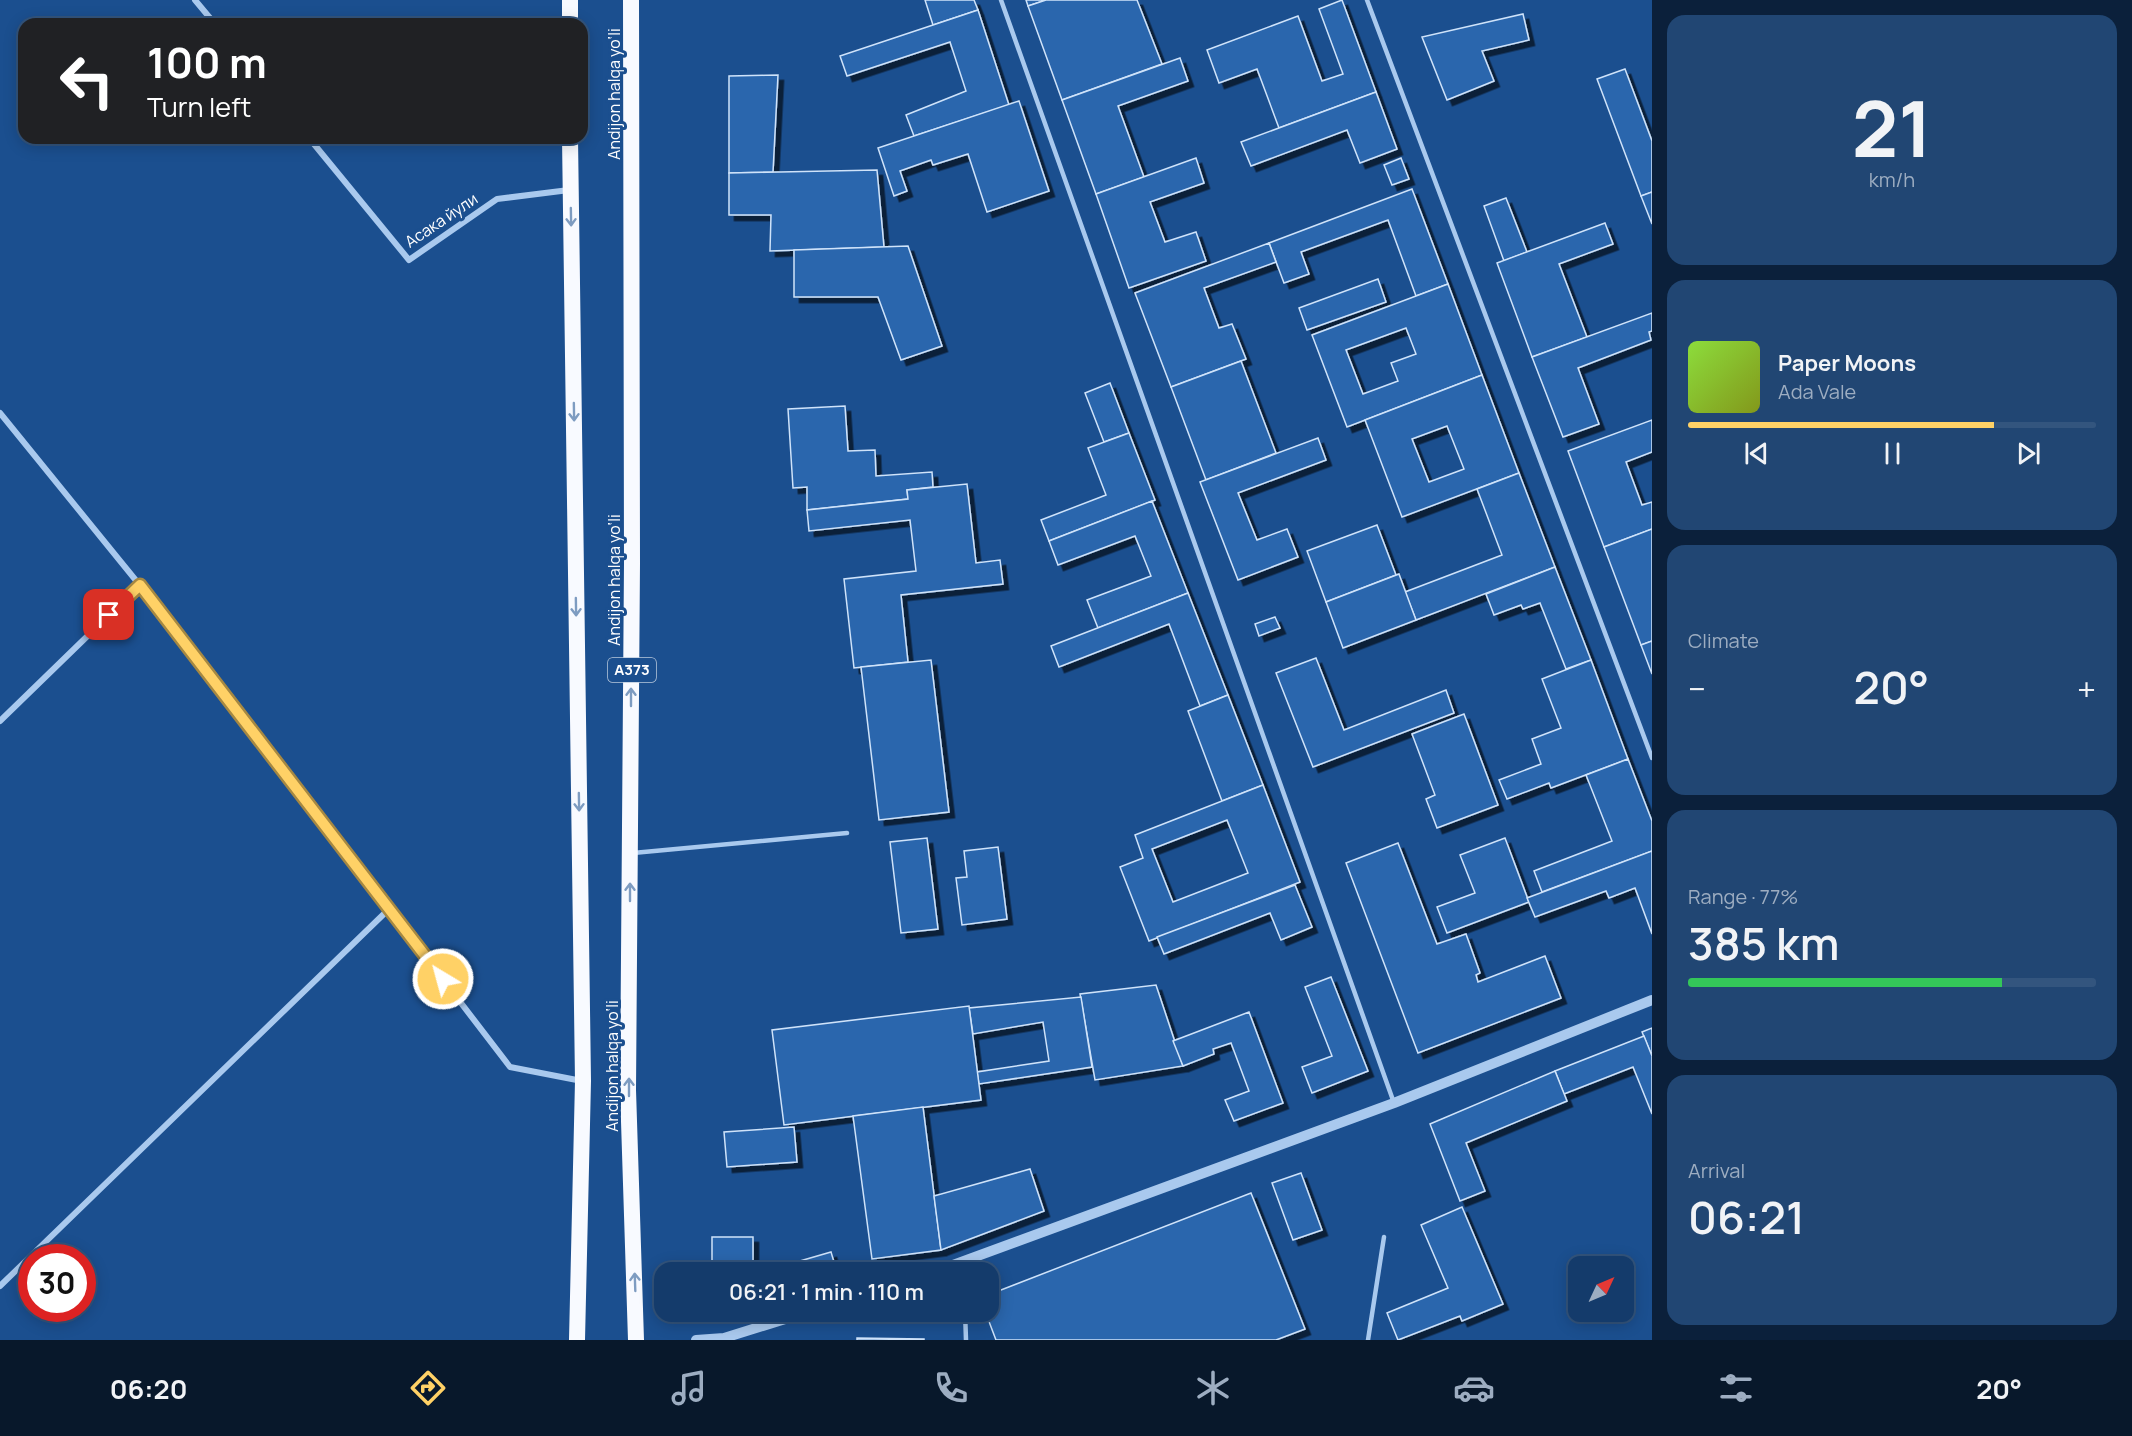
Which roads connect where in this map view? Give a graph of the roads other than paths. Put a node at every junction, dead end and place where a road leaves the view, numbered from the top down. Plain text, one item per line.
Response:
1 (195, 0) edge
2 (570, 0) edge
3 (631, 0) edge
4 (1001, 0) edge
5 (1367, 0) edge
6 (210, 18) edge
7 (570, 18) edge
8 (314, 144) edge
9 (570, 144) edge
10 (570, 190) junction
11 (0, 413) edge
12 (140, 585) junction
13 (0, 721) edge
14 (1652, 758) edge
15 (847, 833) dead end
16 (630, 854) junction
17 (389, 909) junction
18 (1652, 1000) edge
19 (583, 1081) junction
20 (1394, 1103) junction
21 (1384, 1237) dead end
22 (972, 1262) edge
23 (0, 1286) edge
24 (776, 1322) edge
25 (965, 1322) edge
26 (577, 1340) edge
27 (636, 1340) edge
28 (696, 1340) edge
29 (966, 1340) edge
30 (1368, 1340) edge

1 - 6 street
2 - 7 highway
16 -> 3 highway, Andijon halqa yo‘li / A373
4 - 20 lane
5 - 14 lane
8 - 10 street, Асака йули
9 - 10 highway, Andijon halqa yo‘li
10 -> 19 highway, Andijon halqa yo‘li
11 - 12 street
12 - 13 street
12 - 17 street
15 - 16 lane
27 -> 16 highway, Andijon halqa yo‘li / A373
17 - 19 street
17 - 23 street
18 - 20 street
19 - 26 highway, Andijon halqa yo‘li
20 - 22 street
21 - 30 lane
24 - 28 street
25 - 29 lane

